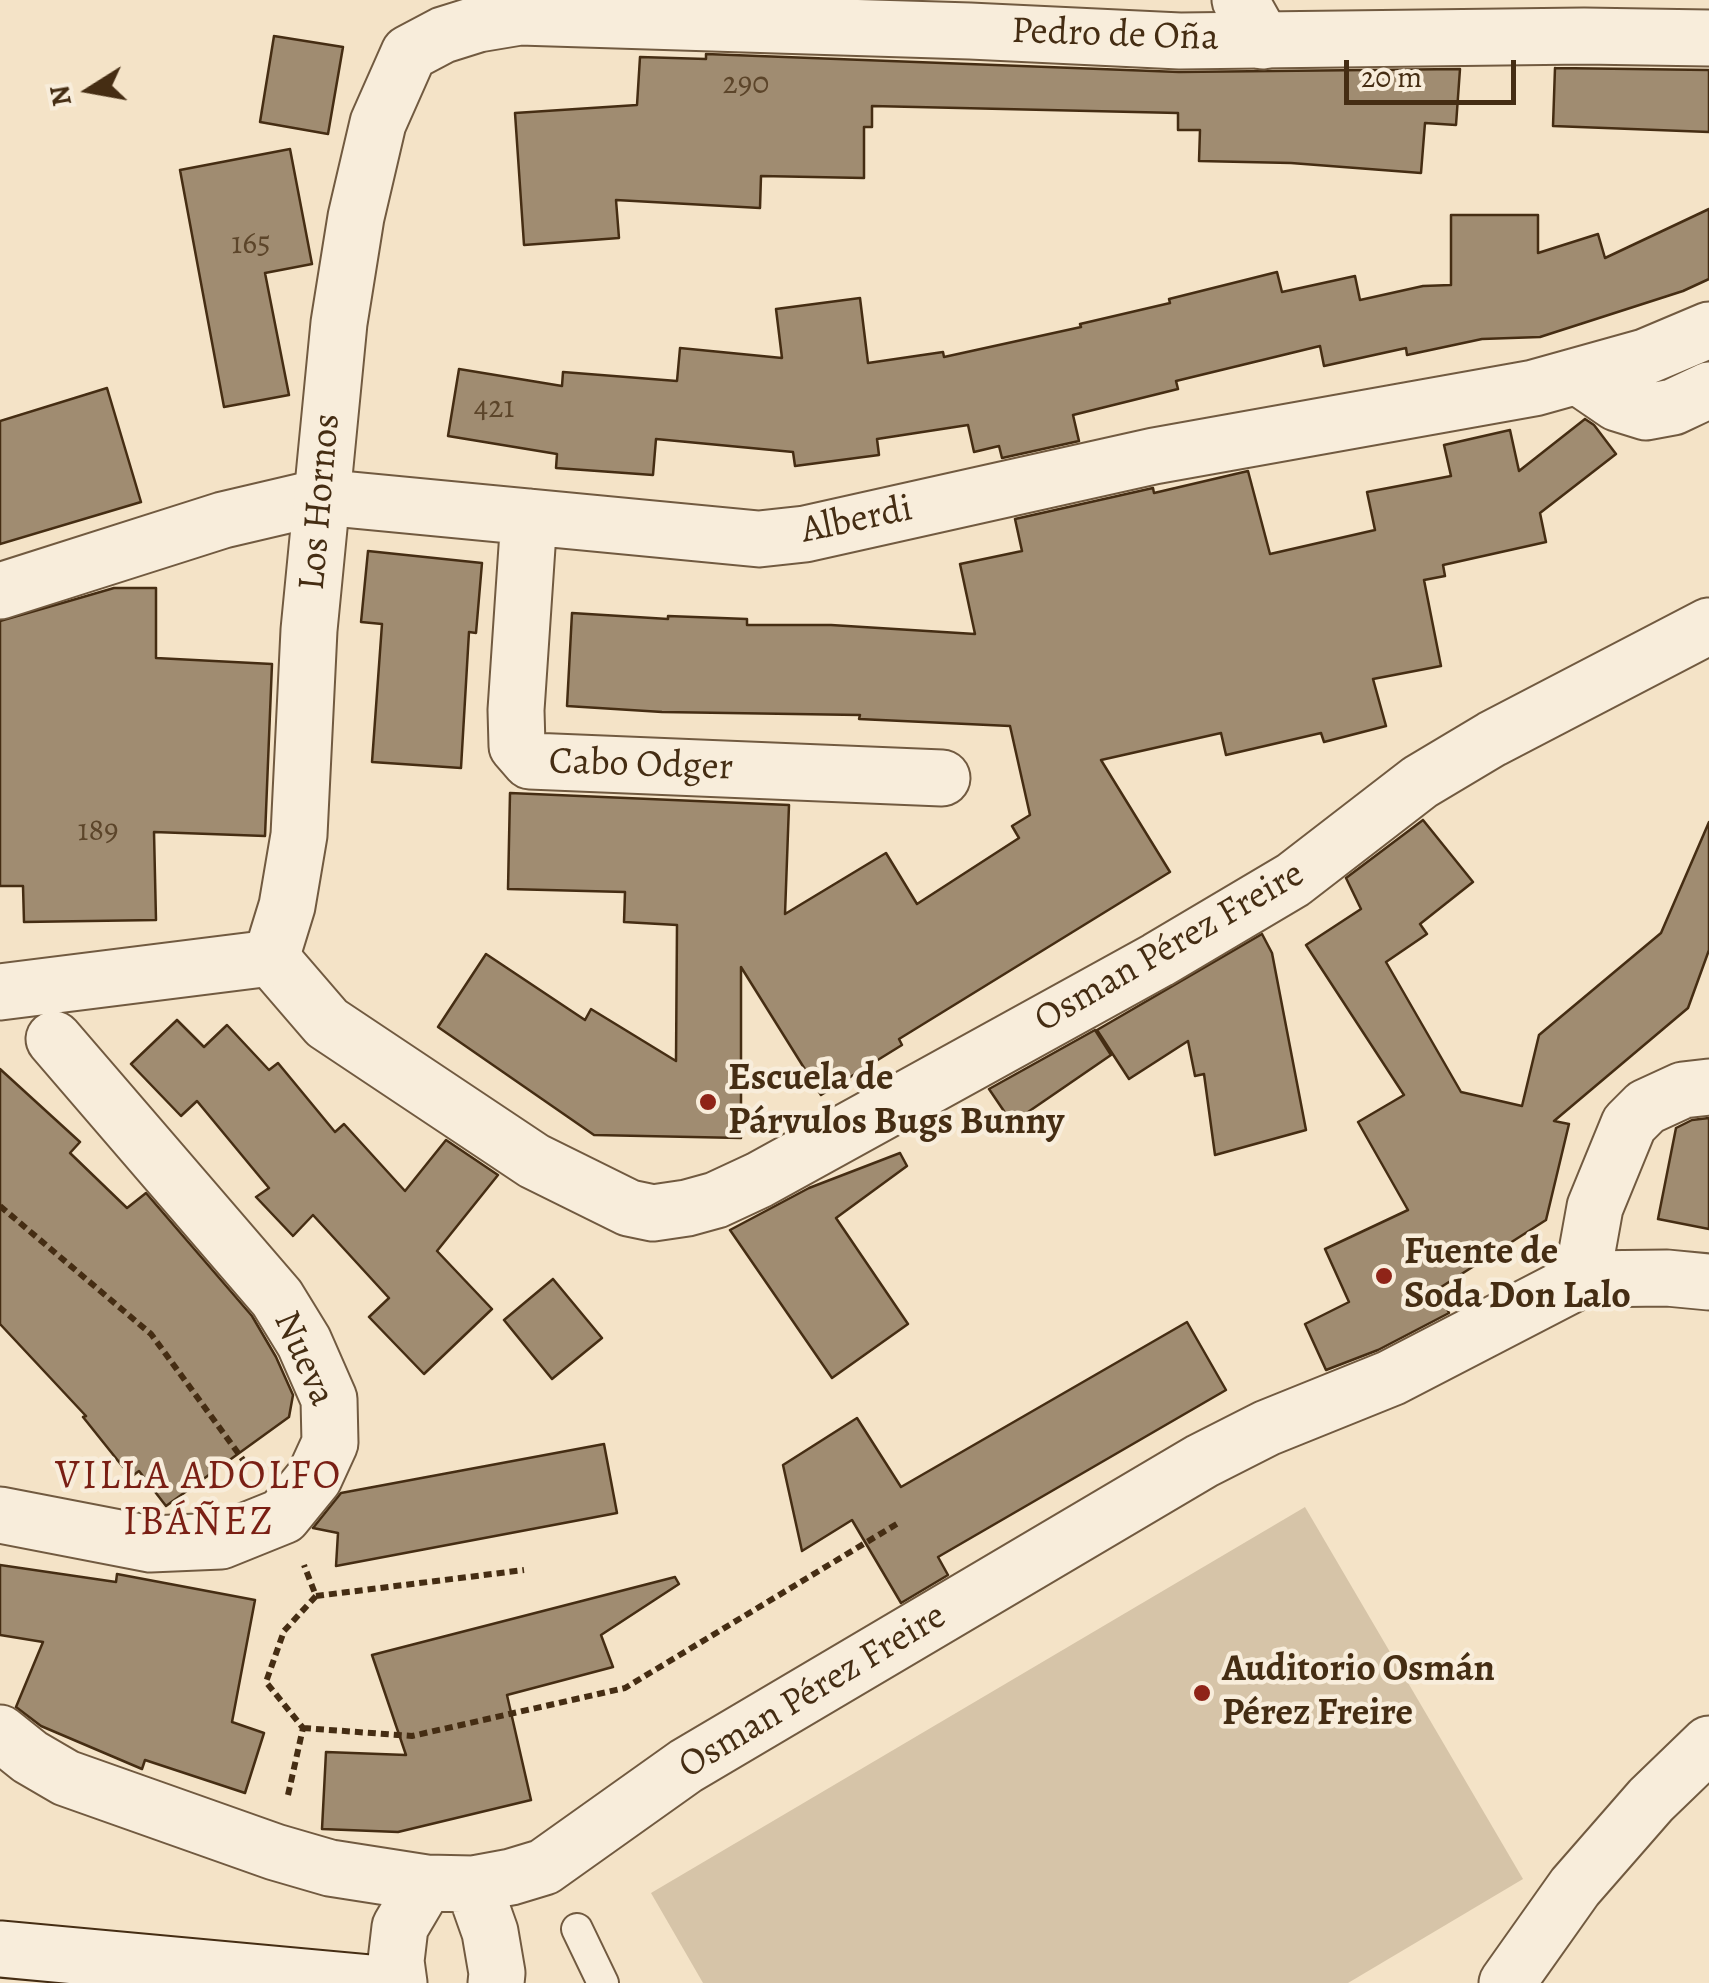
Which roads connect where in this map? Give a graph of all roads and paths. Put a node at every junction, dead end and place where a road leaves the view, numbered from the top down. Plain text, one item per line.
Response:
1 (572, 9) edge
2 (961, 15) edge
3 (1252, 20) edge
4 (1709, 38) edge
5 (408, 54) joint
6 (1709, 330) edge
7 (1579, 377) junction
8 (1709, 390) edge
9 (322, 497) junction
10 (529, 517) junction
11 (0, 591) edge
12 (1709, 626) edge
13 (942, 778) dead end
14 (271, 958) junction
15 (0, 992) edge
16 (54, 1039) dead end
17 (1709, 1087) edge
18 (1582, 1279) junction
19 (1709, 1282) edge
20 (0, 1515) edge
21 (900, 1522) dead end
22 (524, 1570) dead end
23 (316, 1596) dead end
24 (303, 1728) dead end
25 (0, 1733) edge
26 (1709, 1744) edge
27 (450, 1884) junction
28 (576, 1929) dead end
29 (0, 1950) edge
30 (369, 1983) edge
31 (399, 1983) edge
32 (496, 1983) edge
33 (603, 1983) edge
34 (1507, 1983) edge

1 - 2 street, Pedro de Oña
1 - 5 street, Pedro de Oña
2 - 3 street, Pedro de Oña
3 - 4 street, Pedro de Oña
5 - 9 street, Los Hornos
6 - 7 street, Alberdi
7 - 8 street
7 - 10 street, Alberdi
9 - 10 street, Alberdi
9 - 11 street, Alberdi
9 - 14 street, Los Hornos
10 - 13 street, Cabo Odger
12 - 14 street, Osman Pérez Freire
14 - 15 street
16 - 20 street, Nueva
17 - 18 street
18 - 19 street, Osman Pérez Freire
18 - 27 street, Osman Pérez Freire
21 - 24 path
22 - 23 path
25 - 27 street
26 - 34 street
27 - 31 street
27 - 32 street
28 - 33 lane
29 - 30 street

